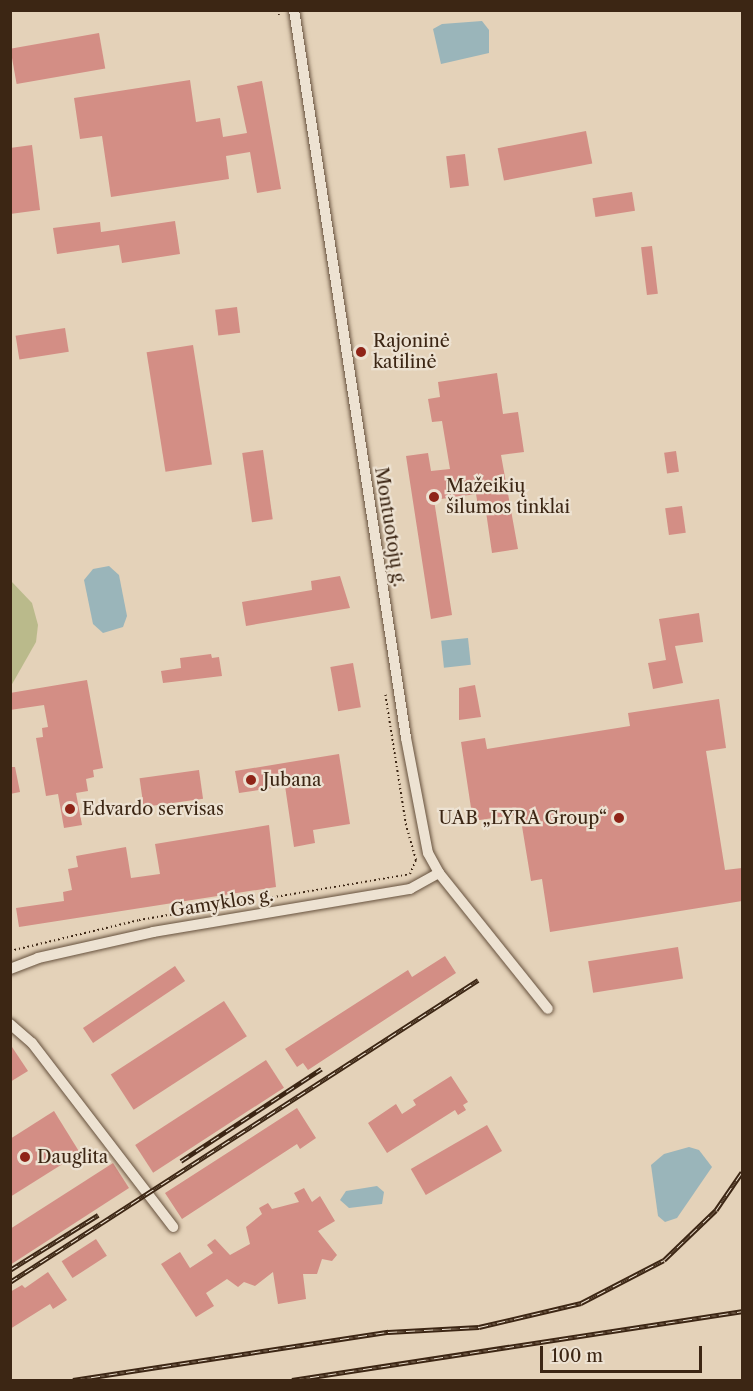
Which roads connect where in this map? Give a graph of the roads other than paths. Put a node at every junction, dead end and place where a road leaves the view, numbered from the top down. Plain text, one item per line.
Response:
1 (294, 10) edge
2 (439, 873) junction
3 (10, 969) edge
4 (548, 1009) dead end
5 (10, 1024) edge
6 (173, 1227) dead end

1 - 2 street, Montuotojų g.
2 - 3 street, Gamyklos g.
2 - 4 street, Montuotojų g.
5 - 6 street

